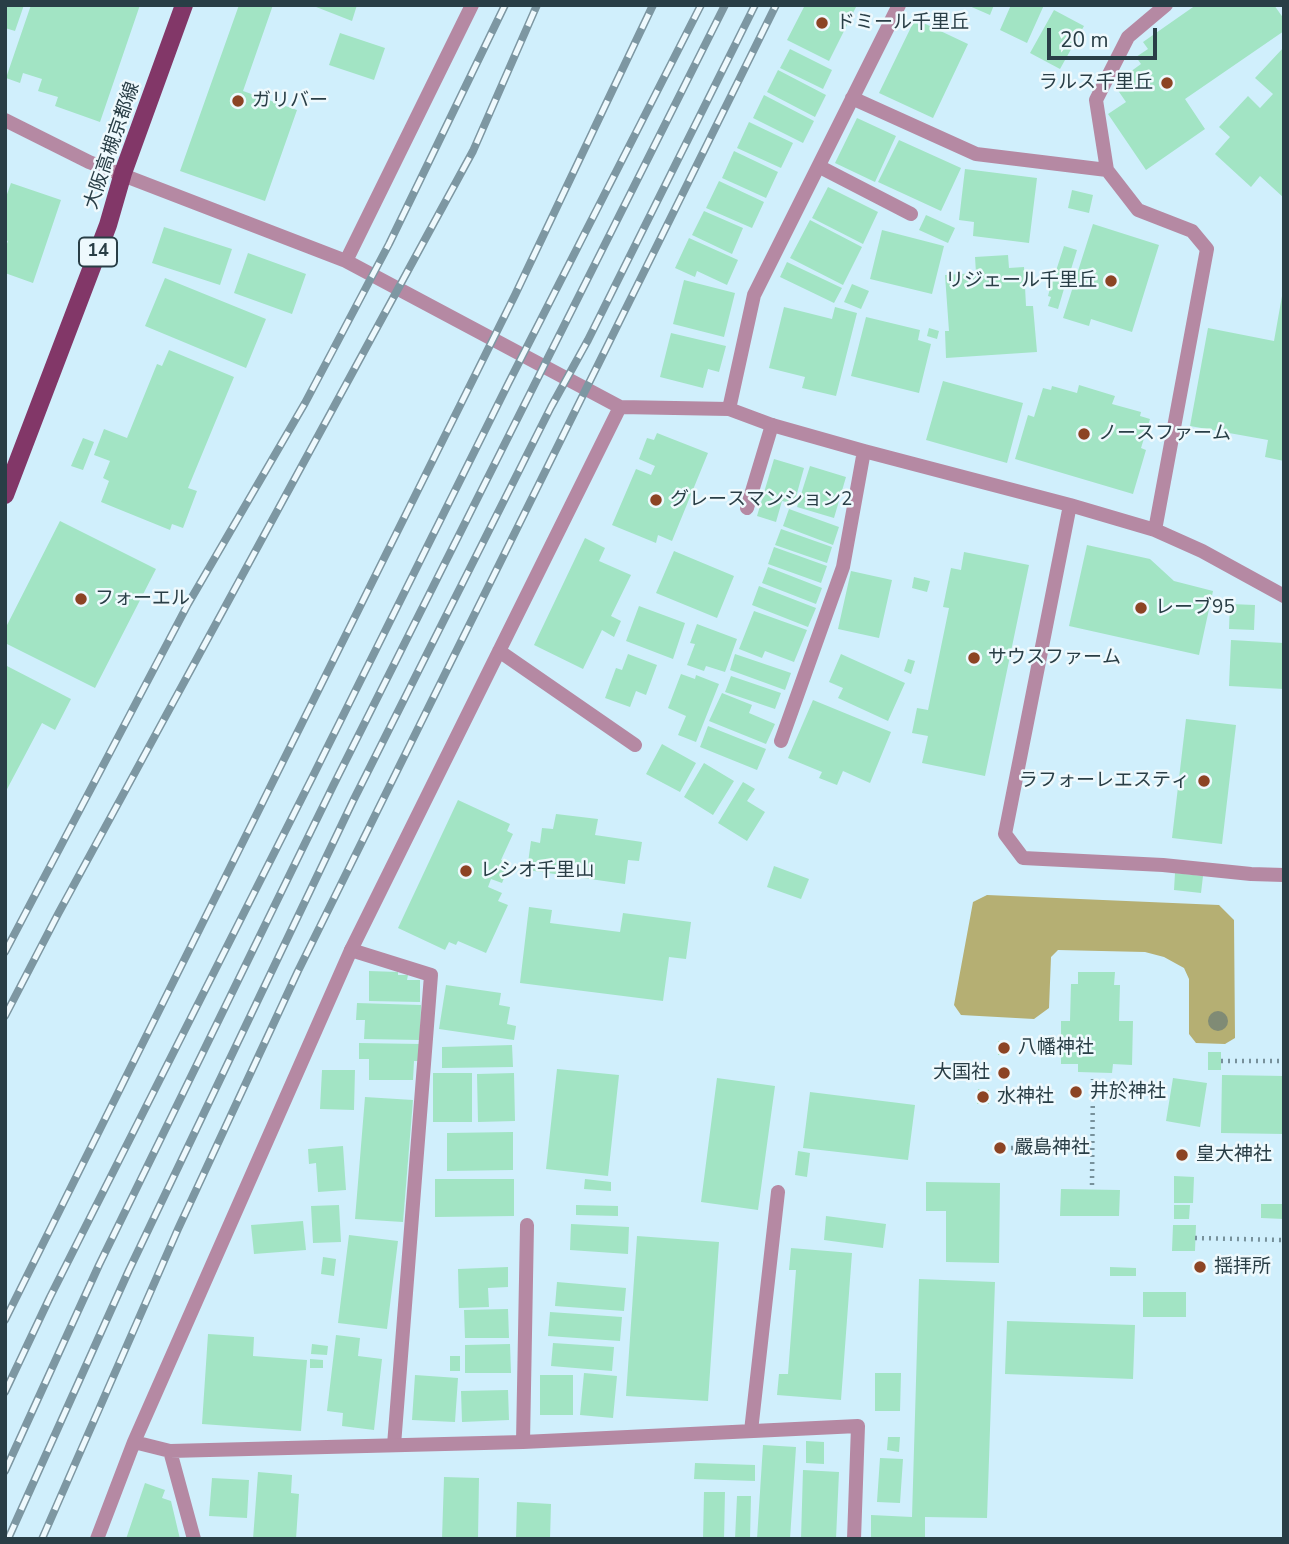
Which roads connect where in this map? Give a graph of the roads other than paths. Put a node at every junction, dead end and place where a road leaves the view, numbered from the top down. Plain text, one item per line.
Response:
1 (184, 5) edge
2 (472, 5) edge
3 (899, 5) edge
4 (1166, 5) edge
5 (852, 98) junction
6 (5, 121) edge
7 (820, 167) junction
8 (1107, 170) junction
9 (123, 173) junction
10 (911, 214) dead end
11 (346, 261) junction
12 (621, 407) junction
13 (729, 409) junction
14 (772, 425) junction
15 (864, 452) junction
16 (5, 495) edge
17 (1070, 505) junction
18 (747, 509) dead end
19 (1155, 530) junction
20 (1284, 596) edge
21 (499, 651) junction
22 (781, 741) dead end
23 (635, 745) dead end
24 (1284, 875) edge
25 (351, 950) junction
26 (778, 1192) dead end
27 (527, 1226) dead end
28 (751, 1431) junction
29 (134, 1442) junction
30 (523, 1442) junction
31 (394, 1446) junction
32 (170, 1451) junction
33 (97, 1539) edge
34 (194, 1539) edge
35 (853, 1539) edge

1 - 9 main road, 大阪高槻京都線 / 14
2 - 11 street
3 - 5 street
4 - 8 street
5 - 7 street
5 - 8 street
6 - 9 street
7 - 10 street
7 - 13 street
8 - 19 street
9 - 11 street
9 - 16 main road, 大阪高槻京都線 / 14
11 - 12 street
12 - 13 street
12 - 21 street
13 - 14 street
14 - 15 street
14 - 18 street
15 - 17 street
15 - 22 street
17 - 19 street
17 - 24 street
19 - 20 street
21 - 23 street
21 - 25 street
25 - 29 street
25 - 31 street
26 - 28 street
27 - 30 street
28 - 30 street
28 - 35 street
29 - 32 street
29 - 33 street
30 - 31 street
31 - 32 street
32 - 34 street

